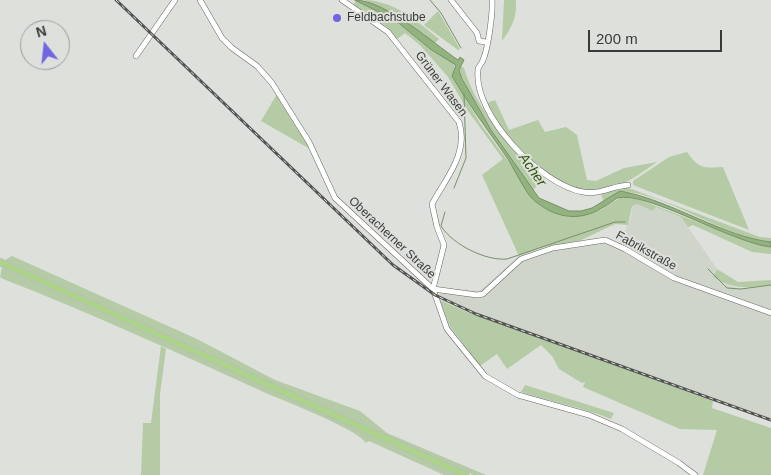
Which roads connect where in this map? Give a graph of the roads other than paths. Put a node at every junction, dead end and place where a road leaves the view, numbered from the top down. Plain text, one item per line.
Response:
1 (175, 0) edge
2 (200, 0) edge
3 (342, 0) edge
4 (451, 0) edge
5 (492, 0) edge
6 (477, 33) junction
7 (488, 34) junction
8 (486, 42) junction
9 (136, 56) dead end
10 (628, 185) dead end
11 (0, 262) edge
12 (433, 289) junction
13 (771, 313) edge
14 (464, 475) edge
15 (695, 475) edge

1 - 9 street
2 - 12 street, Oberacherner Straße
3 - 12 street, Grüner Wasen
4 - 6 street
5 - 7 street
6 - 7 street
6 - 8 street
7 - 8 street
8 - 10 street
11 - 14 main road
12 - 13 street, Fabrikstraße
12 - 15 street, Oberacherner Straße

